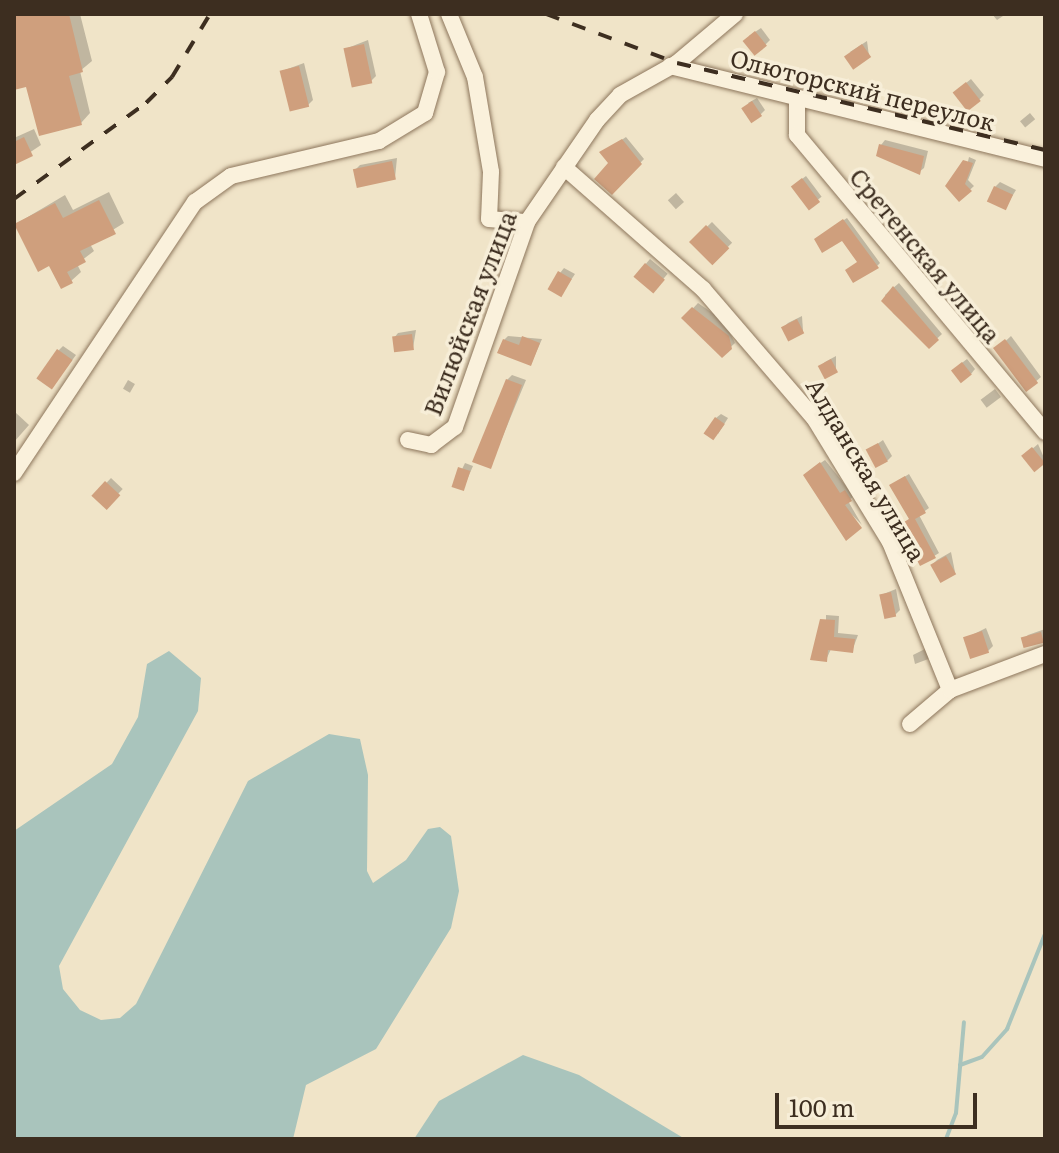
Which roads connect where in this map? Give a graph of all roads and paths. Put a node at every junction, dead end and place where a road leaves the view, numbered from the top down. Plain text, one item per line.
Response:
1 (419, 14) edge
2 (449, 14) edge
3 (735, 14) edge
4 (670, 66) junction
5 (797, 98) junction
6 (1045, 159) edge
7 (564, 167) junction
8 (527, 222) junction
9 (1045, 432) edge
10 (408, 440) dead end
11 (14, 473) edge
12 (1045, 654) edge
13 (950, 690) junction
14 (910, 724) dead end

1 - 11 street
2 - 8 street
3 - 4 street, Вилюйская улица
4 - 5 street, Олюторский переулок
4 - 7 street, Вилюйская улица
5 - 6 street, Олюторский переулок
5 - 9 street, Сретенская улица
7 - 8 street, Вилюйская улица
7 - 13 street, Алданская улица
8 - 10 street, Вилюйская улица
12 - 13 street
13 - 14 street

